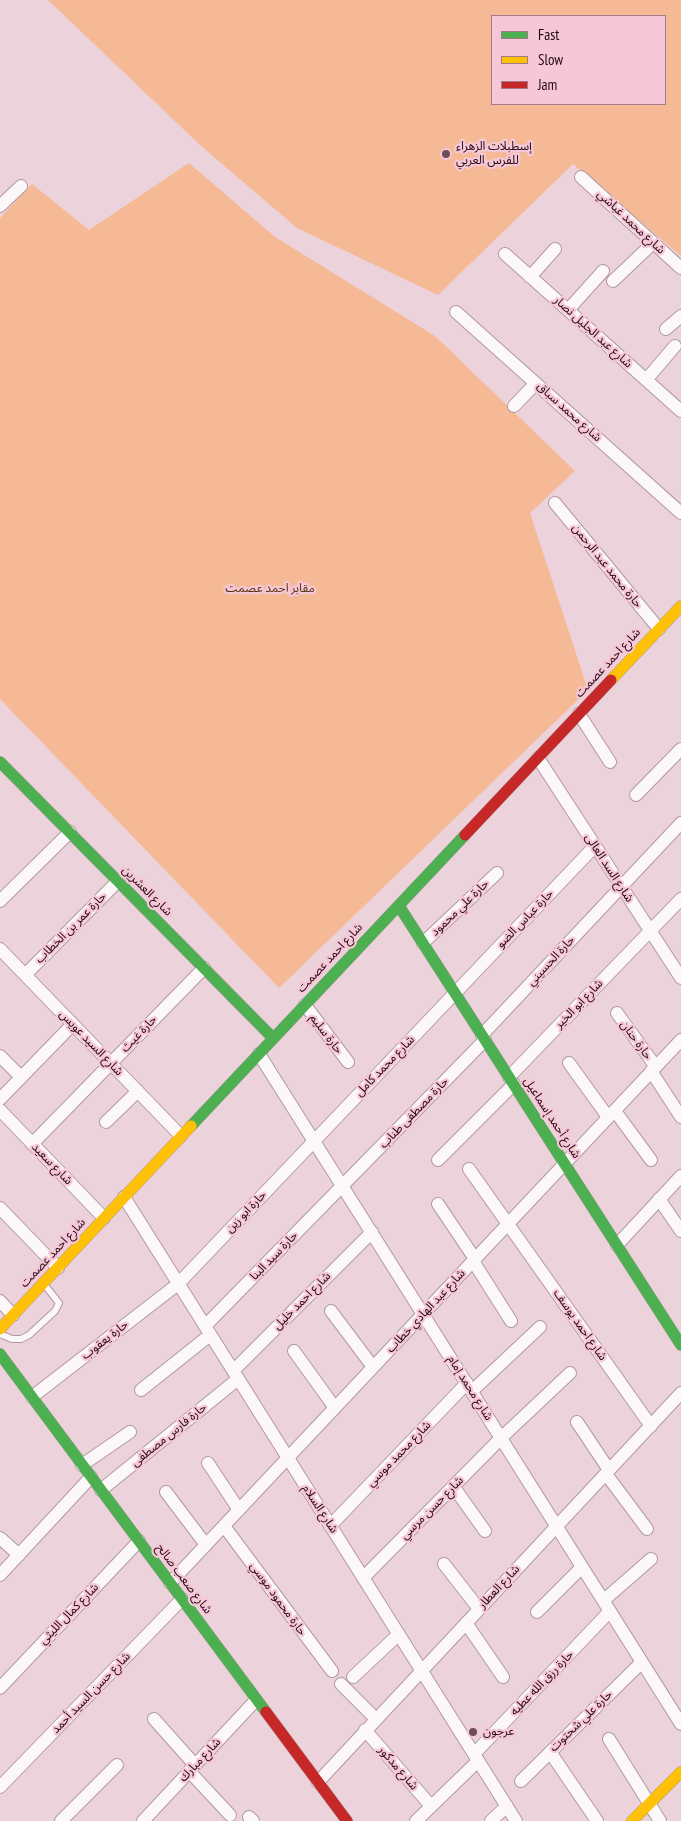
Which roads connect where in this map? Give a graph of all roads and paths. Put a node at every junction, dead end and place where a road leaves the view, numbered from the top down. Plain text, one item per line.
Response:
1 (581, 176) dead end
2 (21, 186) dead end
3 (0, 206) edge
4 (653, 243) junction
5 (555, 249) dead end
6 (504, 254) dead end
7 (681, 268) edge
8 (603, 271) dead end
9 (530, 277) junction
10 (613, 281) dead end
11 (568, 310) junction
12 (456, 312) dead end
13 (681, 316) edge
14 (666, 329) dead end
15 (675, 346) dead end
16 (646, 380) junction
17 (536, 383) junction
18 (514, 406) dead end
19 (681, 411) edge
20 (555, 503) dead end
21 (681, 513) edge
22 (677, 610) edge
23 (681, 625) edge
24 (659, 629) junction
25 (579, 714) junction
26 (681, 748) edge
27 (538, 758) junction
28 (610, 762) dead end
29 (0, 763) edge
30 (636, 795) dead end
31 (681, 823) edge
32 (70, 832) junction
33 (595, 846) junction
34 (497, 873) dead end
35 (118, 881) junction
36 (621, 887) junction
37 (681, 899) edge
38 (0, 901) edge
39 (398, 906) junction
40 (650, 932) junction
41 (423, 944) junction
42 (2, 955) edge
43 (204, 968) junction
44 (25, 974) junction
45 (681, 978) edge
46 (456, 992) junction
47 (305, 1005) junction
48 (617, 1013) dead end
49 (73, 1024) junction
50 (484, 1037) junction
51 (274, 1038) junction
52 (681, 1040) edge
53 (259, 1054) junction
54 (0, 1056) edge
55 (348, 1062) dead end
56 (111, 1063) junction
57 (569, 1063) dead end
58 (654, 1069) junction
59 (22, 1077) junction
60 (511, 1081) junction
61 (138, 1091) junction
62 (0, 1099) edge
63 (0, 1110) edge
64 (612, 1114) junction
65 (681, 1117) edge
66 (106, 1122) dead end
67 (181, 1136) junction
68 (315, 1140) junction
69 (32, 1144) junction
70 (438, 1160) dead end
71 (651, 1160) dead end
72 (565, 1163) junction
73 (469, 1169) dead end
74 (681, 1176) edge
75 (343, 1186) junction
76 (124, 1197) junction
77 (660, 1199) junction
78 (438, 1204) dead end
79 (0, 1208) edge
80 (104, 1218) junction
81 (508, 1223) junction
82 (372, 1232) junction
83 (681, 1232) edge
84 (616, 1245) junction
85 (474, 1260) junction
86 (58, 1268) junction
87 (44, 1283) junction
88 (178, 1284) junction
89 (0, 1301) edge
90 (331, 1312) dead end
91 (423, 1314) junction
92 (13, 1315) junction
93 (511, 1321) dead end
94 (540, 1327) dead end
95 (0, 1329) edge
96 (207, 1330) junction
97 (0, 1334) edge
98 (681, 1345) edge
99 (294, 1352) dead end
100 (0, 1354) edge
101 (373, 1367) junction
102 (570, 1373) dead end
103 (235, 1375) junction
104 (470, 1387) junction
105 (141, 1390) dead end
106 (681, 1393) edge
107 (32, 1397) junction
108 (335, 1408) junction
109 (577, 1422) dead end
110 (651, 1426) junction
111 (130, 1432) dead end
112 (501, 1438) junction
113 (287, 1458) junction
114 (208, 1463) dead end
115 (82, 1465) junction
116 (607, 1472) junction
117 (92, 1477) junction
118 (453, 1486) junction
119 (101, 1490) junction
120 (166, 1492) dead end
121 (239, 1510) junction
122 (224, 1526) junction
123 (330, 1526) junction
124 (556, 1526) junction
125 (647, 1529) dead end
126 (485, 1531) dead end
127 (0, 1538) edge
128 (139, 1541) junction
129 (206, 1545) junction
130 (19, 1555) junction
131 (652, 1559) dead end
132 (444, 1564) dead end
133 (582, 1567) junction
134 (0, 1575) edge
135 (363, 1578) junction
136 (170, 1583) junction
137 (182, 1599) junction
138 (607, 1606) junction
139 (479, 1609) junction
140 (537, 1612) dead end
141 (466, 1623) junction
142 (399, 1634) junction
143 (642, 1662) junction
144 (332, 1671) dead end
145 (421, 1671) junction
146 (353, 1677) dead end
147 (503, 1677) dead end
148 (341, 1684) dead end
149 (0, 1688) edge
150 (256, 1700) junction
151 (154, 1719) dead end
152 (376, 1719) junction
153 (681, 1724) edge
154 (366, 1730) junction
155 (609, 1739) dead end
156 (550, 1752) junction
157 (476, 1757) junction
158 (117, 1765) dead end
159 (192, 1768) junction
160 (681, 1772) edge
161 (521, 1781) dead end
162 (318, 1782) junction
163 (0, 1788) edge
164 (650, 1804) junction
165 (432, 1806) junction
166 (507, 1806) junction
167 (230, 1815) dead end
168 (146, 1820) edge
169 (61, 1821) edge
170 (346, 1821) edge
171 (416, 1821) edge
172 (491, 1821) edge
173 (516, 1821) edge
174 (597, 1821) edge
175 (632, 1821) edge
176 (660, 1821) edge

1 - 4 street, شارع محمد غباشي
2 - 3 street
4 - 7 street, شارع محمد غباشي
4 - 10 street
5 - 9 street
6 - 9 street, شارع عبد الجليل نصار
8 - 11 street
9 - 11 street, شارع عبد الجليل نصار
11 - 16 street, شارع عبد الجليل نصار
12 - 17 street, شارع محمد سباق
13 - 14 street
15 - 16 street
16 - 19 street, شارع عبد الجليل نصار
17 - 18 street
17 - 21 street, شارع محمد سباق
20 - 24 street, حارة محمد عبد الرحمن
22 - 23 street
22 - 24 main road, شارع احمد عصمت
24 - 25 main road, شارع احمد عصمت
25 - 27 main road, شارع احمد عصمت
25 - 28 street
26 - 30 street
27 - 33 street, شارع السد العالى
27 - 39 main road, شارع احمد عصمت
29 - 32 main road, شارع العشرين
31 - 36 street, حارة الحسيني
32 - 35 main road, شارع العشرين
32 - 38 street
33 - 36 street, شارع السد العالى
33 - 46 street, حارة عباس الضو
34 - 41 street, حارة علي محمود
35 - 43 main road, شارع العشرين
35 - 44 street, حارة عمر بن الخطاب
36 - 40 street, شارع السد العالى
36 - 50 street, حارة الحسيني
37 - 40 street, شارع ابو الخير
39 - 41 main road, شارع أحمد إسماعيل
39 - 47 main road, شارع احمد عصمت
40 - 45 street, شارع السد العالى
40 - 60 street, شارع ابو الخير
41 - 46 main road, شارع أحمد إسماعيل
42 - 44 street, شارع السيد عويس
43 - 51 main road, شارع العشرين
43 - 56 street, حارة غيث
44 - 49 street, شارع السيد عويس
46 - 50 main road, شارع أحمد إسماعيل
46 - 68 street, شارع محمد كامل
47 - 51 main road, شارع احمد عصمت
47 - 55 street, حارة سليم
48 - 58 street, حارة حنان
49 - 56 street, شارع السيد عويس
49 - 59 street
50 - 60 main road, شارع أحمد إسماعيل
50 - 75 street, حارة مصطفى طناب
51 - 53 main road, شارع احمد عصمت
52 - 58 street, شارع عبد الهادي خطاب
53 - 67 main road, شارع احمد عصمت
53 - 68 street, شارع محمد إمام
54 - 59 street
56 - 61 street, شارع السيد عويس
56 - 69 street, حارة غيث
57 - 64 street
58 - 64 street, شارع عبد الهادي خطاب
58 - 65 street, حارة حنان
59 - 62 street
60 - 70 street, شارع ابو الخير
60 - 72 main road, شارع أحمد إسماعيل
61 - 66 street
61 - 67 street, شارع السيد عويس
63 - 69 street, شارع سعيد
64 - 71 street
64 - 72 street, شارع عبد الهادي خطاب
67 - 76 main road, شارع احمد عصمت
68 - 75 street, شارع محمد إمام
68 - 88 street, حارة ابو زين
69 - 80 street, شارع سعيد
72 - 81 street, شارع عبد الهادي خطاب
72 - 84 main road, شارع أحمد إسماعيل
73 - 81 street, شارع احمد يوسف
74 - 77 street
75 - 82 street, شارع محمد إمام
75 - 96 street, حارة سيد البنا
76 - 80 main road, شارع احمد عصمت
76 - 88 street, شارع السلام
77 - 83 street
77 - 84 street
78 - 85 street
79 - 86 street
80 - 86 main road, شارع احمد عصمت
81 - 85 street, شارع عبد الهادي خطاب
81 - 110 street, شارع احمد يوسف
82 - 91 street, شارع محمد إمام
82 - 103 street, شارع احمد خليل
84 - 98 main road, شارع أحمد إسماعيل
85 - 91 street, شارع عبد الهادي خطاب
85 - 93 street
86 - 87 main road, شارع احمد عصمت
87 - 92 main road, شارع احمد عصمت
87 - 97 lane
88 - 96 street, شارع السلام
88 - 107 street, حارة يعقوب
89 - 92 street
90 - 101 street
91 - 101 street, شارع عبد الهادي خطاب
91 - 104 street, شارع محمد إمام
92 - 95 main road, شارع احمد عصمت
94 - 104 street, شارع محمد موسي
96 - 103 street, شارع السلام
96 - 105 street, حارة سيد البنا
99 - 108 street
100 - 107 main road, شارع صعب صالح
101 - 108 street, شارع عبد الهادي خطاب
102 - 112 street, شارع حسن مرسي
103 - 113 street, شارع السلام
103 - 119 street, حارة فارس مصطفى
104 - 112 street, شارع محمد إمام
104 - 123 street, شارع محمد موسي
106 - 110 street, شارع العطار
107 - 115 main road, شارع صعب صالح
108 - 113 street, شارع عبد الهادي خطاب
109 - 116 street
110 - 116 street, شارع العطار
111 - 115 street
112 - 118 street, شارع حسن مرسي
112 - 124 street, شارع محمد إمام
113 - 121 street, شارع عبد الهادي خطاب
113 - 123 street, شارع السلام
114 - 121 street
115 - 117 main road, شارع صعب صالح
116 - 124 street, شارع العطار
116 - 125 street
117 - 119 main road, شارع صعب صالح
117 - 130 street
118 - 126 street
118 - 135 street, شارع حسن مرسي
119 - 128 main road, شارع صعب صالح
120 - 129 street
121 - 122 street, شارع عبد الهادي خطاب
122 - 129 street, شارع عبد الهادي خطاب
122 - 144 street, حارة محمود موسي
123 - 135 street, شارع السلام
124 - 133 street, شارع محمد إمام
124 - 139 street, شارع العطار
127 - 130 street
128 - 136 main road, شارع صعب صالح
128 - 149 street, شارع كمال الليثي
129 - 136 street, شارع عبد الهادي خطاب
130 - 134 street
131 - 138 street, حارة رزق الله عطيه
132 - 139 street
133 - 138 street, شارع محمد إمام
133 - 140 street
135 - 142 street, شارع السلام
136 - 137 main road, شارع صعب صالح
137 - 150 main road, شارع صعب صالح
137 - 163 street, شارع حسن السيد أحمد
138 - 143 street, شارع محمد إمام
138 - 157 street, حارة رزق الله عطيه
139 - 141 street, شارع العطار
141 - 145 street, شارع العطار
141 - 147 street
142 - 145 street, شارع السلام
142 - 146 street
143 - 153 street, شارع محمد إمام
143 - 156 street, حارة علي شحتوت
145 - 152 street, شارع العطار
145 - 157 street, شارع السلام
148 - 152 street
150 - 159 street, شارع مبارك
150 - 162 main road, شارع صعب صالح
151 - 159 street
152 - 154 street, شارع العطار
154 - 162 street, شارع العطار
154 - 165 street, شارع مدكور
155 - 164 street
156 - 161 street, حارة علي شحتوت
156 - 174 street
157 - 165 street, حارة رزق الله عطيه
157 - 166 street, شارع السلام
158 - 169 street
159 - 167 street
159 - 168 street, شارع مبارك
160 - 164 main road
162 - 170 main road, شارع صعب صالح
164 - 175 main road
164 - 176 street
165 - 171 street, حارة رزق الله عطيه
166 - 172 street
166 - 173 street, شارع السلام

